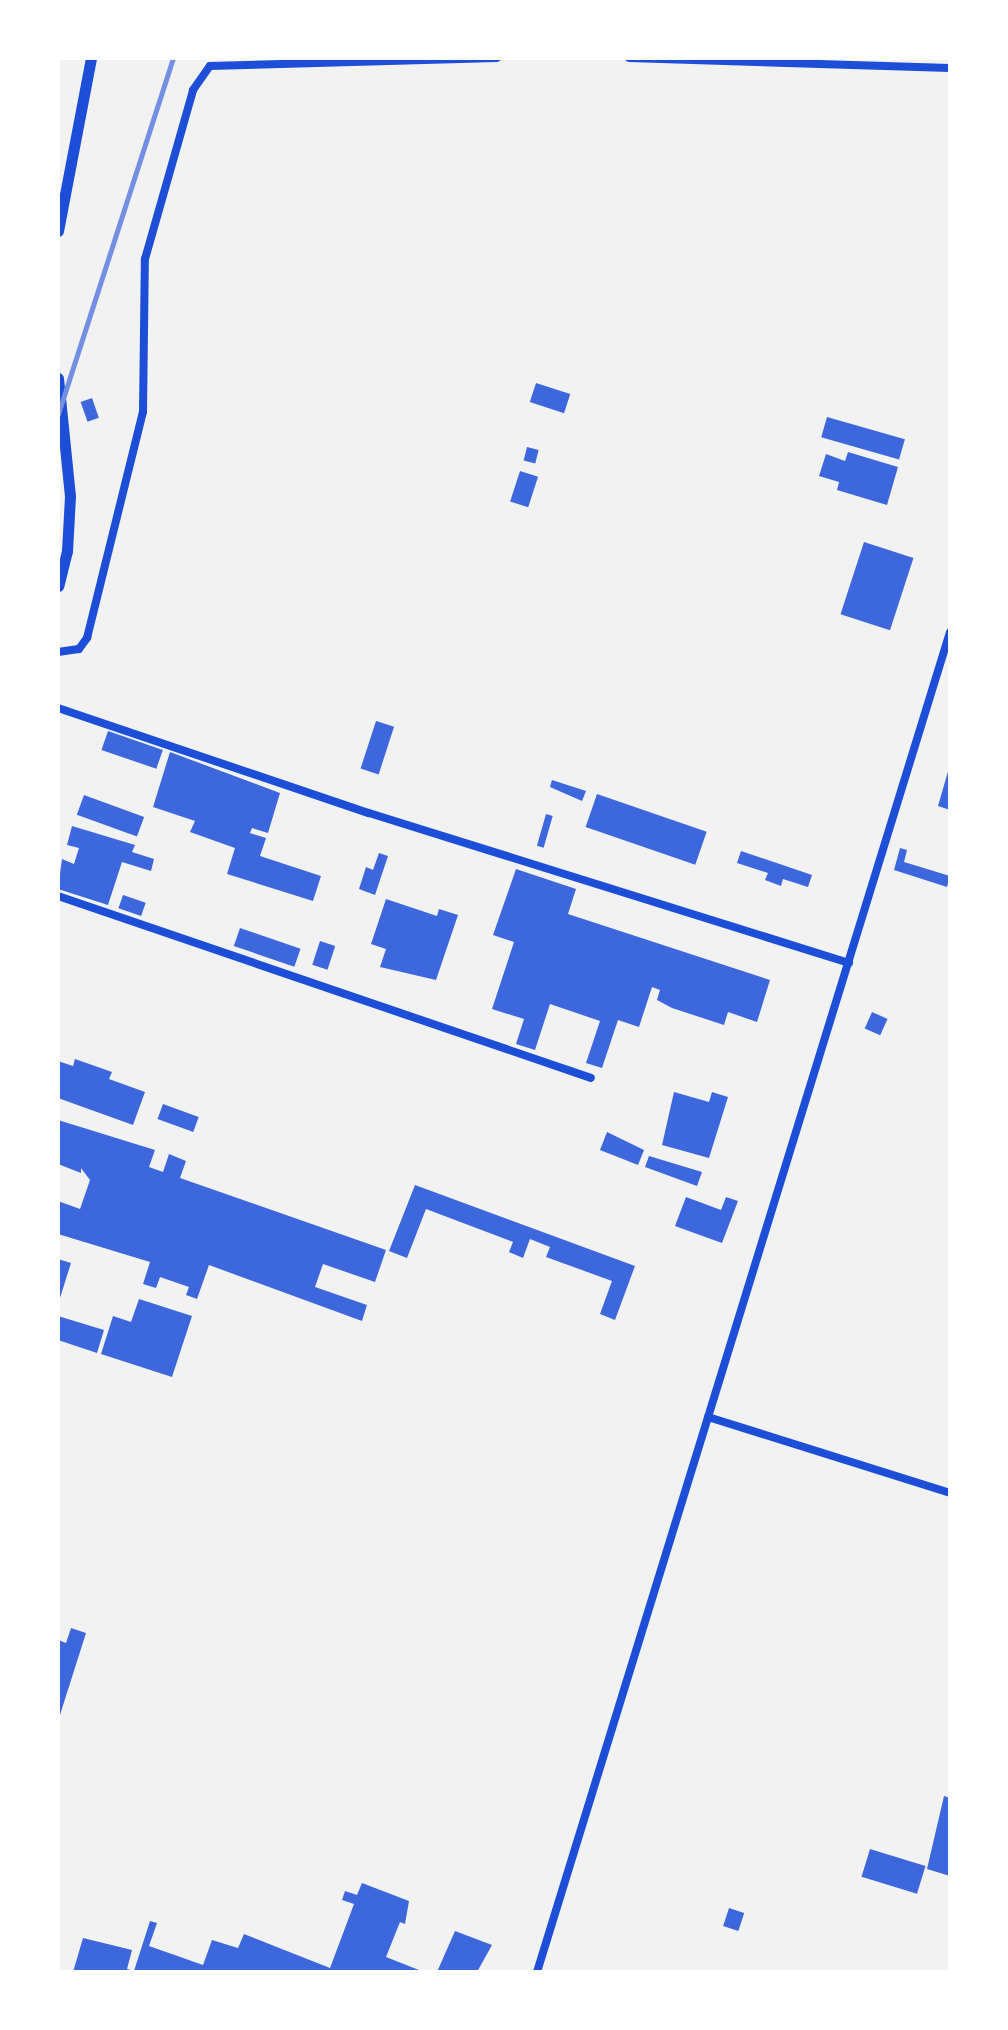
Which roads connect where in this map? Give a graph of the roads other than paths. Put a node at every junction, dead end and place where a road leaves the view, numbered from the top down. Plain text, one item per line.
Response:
1 (91, 58) edge
2 (497, 58) edge
3 (629, 58) edge
4 (950, 68) edge
5 (62, 185) edge
6 (58, 231) edge
7 (58, 378) edge
8 (58, 586) edge
9 (950, 632) edge
10 (58, 652) edge
11 (58, 708) edge
12 (58, 896) edge
13 (849, 963) junction
14 (591, 1078) dead end
15 (708, 1417) junction
16 (950, 1493) edge
17 (537, 1972) edge

1 - 5 main road
2 - 10 street
3 - 4 street
5 - 6 main road
7 - 8 main road
9 - 13 street
11 - 13 street
12 - 14 street
13 - 15 street
15 - 16 street
15 - 17 street

